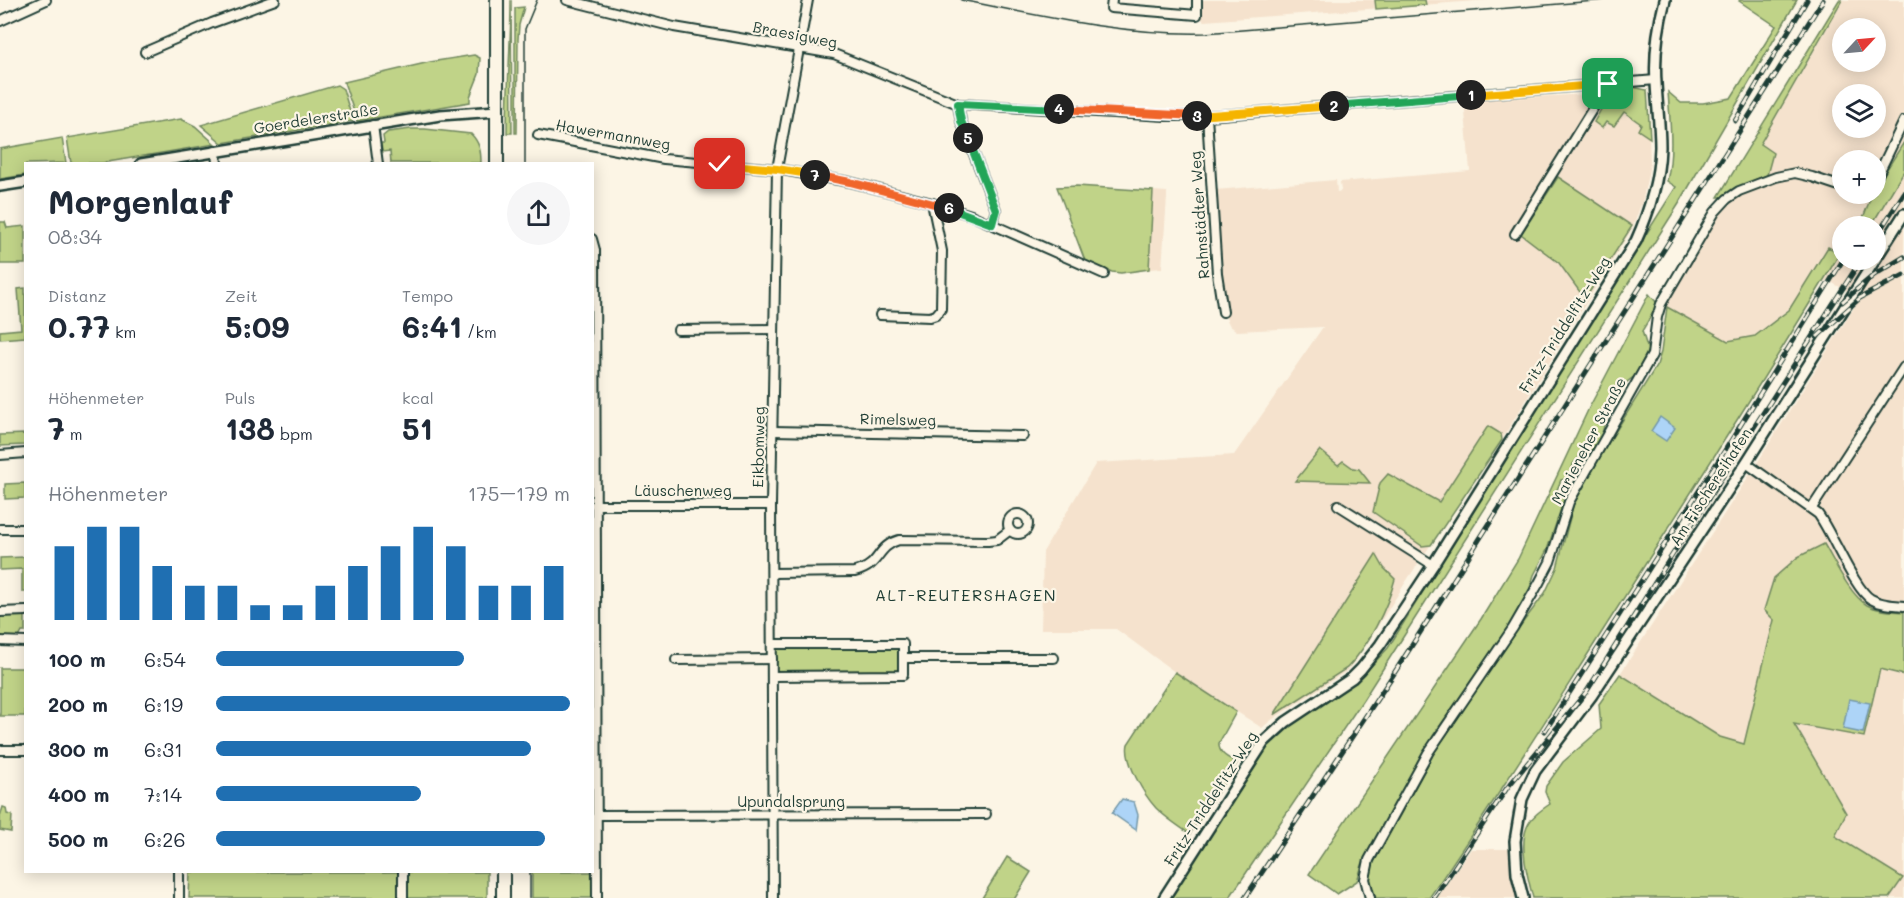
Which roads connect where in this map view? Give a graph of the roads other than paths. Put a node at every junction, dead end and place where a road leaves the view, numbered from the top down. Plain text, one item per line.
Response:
1 (46, 0) edge
2 (276, 0) edge
3 (497, 0) edge
4 (567, 0) edge
5 (808, 0) edge
6 (1112, 0) edge
7 (1197, 0) edge
8 (1665, 0) edge
9 (0, 21) edge
10 (799, 48) junction
11 (145, 52) dead end
12 (1656, 80) junction
13 (1608, 84) junction
14 (958, 104) junction
15 (497, 111) junction
16 (1207, 116) junction
17 (1904, 121) edge
18 (374, 129) junction
19 (538, 135) dead end
20 (216, 151) junction
21 (1886, 158) edge
22 (153, 162) edge
23 (217, 162) edge
24 (378, 162) edge
25 (497, 162) edge
26 (777, 169) junction
27 (24, 182) edge
28 (1832, 184) edge
29 (0, 186) edge
30 (932, 203) junction
31 (1903, 219) edge
32 (992, 224) junction
33 (1515, 234) dead end
34 (594, 246) edge
35 (1104, 274) dead end
36 (1223, 312) dead end
37 (880, 315) dead end
38 (774, 329) junction
39 (678, 330) dead end
40 (1904, 367) edge
41 (773, 432) junction
42 (1023, 436) dead end
43 (24, 453) edge
44 (0, 455) edge
45 (1746, 463) junction
46 (595, 505) junction
47 (771, 505) junction
48 (1338, 505) dead end
49 (1812, 508) junction
50 (0, 529) edge
51 (24, 529) edge
52 (1010, 530) dead end
53 (1433, 565) junction
54 (772, 573) junction
55 (1904, 606) edge
56 (24, 611) edge
57 (0, 612) edge
58 (0, 641) edge
59 (24, 642) edge
60 (772, 644) junction
61 (1054, 657) dead end
62 (903, 658) junction
63 (772, 659) junction
64 (676, 660) dead end
65 (772, 676) junction
66 (0, 750) edge
67 (24, 750) edge
68 (986, 814) dead end
69 (597, 816) junction
70 (772, 816) junction
71 (179, 873) edge
72 (403, 873) edge
73 (503, 873) edge
74 (1370, 897) edge
75 (179, 898) edge
76 (403, 898) edge
77 (503, 898) edge
78 (597, 898) edge
79 (773, 898) edge
80 (1164, 898) edge
81 (1523, 898) edge

1 - 9 street
2 - 11 street
3 - 15 main road
4 - 10 street, Braesigweg
5 - 10 street, Eikbomweg
6 - 7 street
8 - 12 street, Fritz-Triddelfitz-Weg
10 - 14 street, Braesigweg
10 - 26 street, Eikbomweg
12 - 13 street
12 - 53 street, Fritz-Triddelfitz-Weg
13 - 16 street
13 - 33 street
14 - 16 street
14 - 32 street
15 - 18 street, Goerdelerstraße
15 - 25 main road
16 - 36 street, Rahnstädter Weg
17 - 21 street
18 - 20 street, Goerdelerstraße
18 - 24 street
19 - 26 street, Hawermannweg
20 - 22 street, Goerdelerstraße
20 - 23 street
26 - 30 street, Hawermannweg
26 - 38 street, Eikbomweg
27 - 29 street
28 - 74 street, Marieneher Straße
30 - 32 street, Hawermannweg
30 - 37 street
31 - 45 street, Am Fischereihafen
32 - 35 street, Hawermannweg
34 - 46 street
38 - 39 street
38 - 41 street, Eikbomweg
40 - 49 street
41 - 42 street, Rimelsweg
41 - 47 street, Eikbomweg
43 - 44 street
45 - 49 street
45 - 81 street, Am Fischereihafen
46 - 47 street, Läuschenweg
46 - 69 street
47 - 54 street, Eikbomweg
48 - 53 street
49 - 55 street
50 - 51 street
52 - 54 street
53 - 80 street, Fritz-Triddelfitz-Weg
54 - 60 street, Eikbomweg
56 - 57 street
58 - 59 street
60 - 62 street
60 - 63 street, Eikbomweg
61 - 62 street
62 - 65 street
63 - 64 street
63 - 65 street, Eikbomweg
65 - 70 street, Eikbomweg
66 - 67 street
68 - 70 street, Upundalsprung
69 - 70 street, Upundalsprung
69 - 78 street
70 - 79 street, Eikbomweg
71 - 75 street
72 - 76 street
73 - 77 main road

